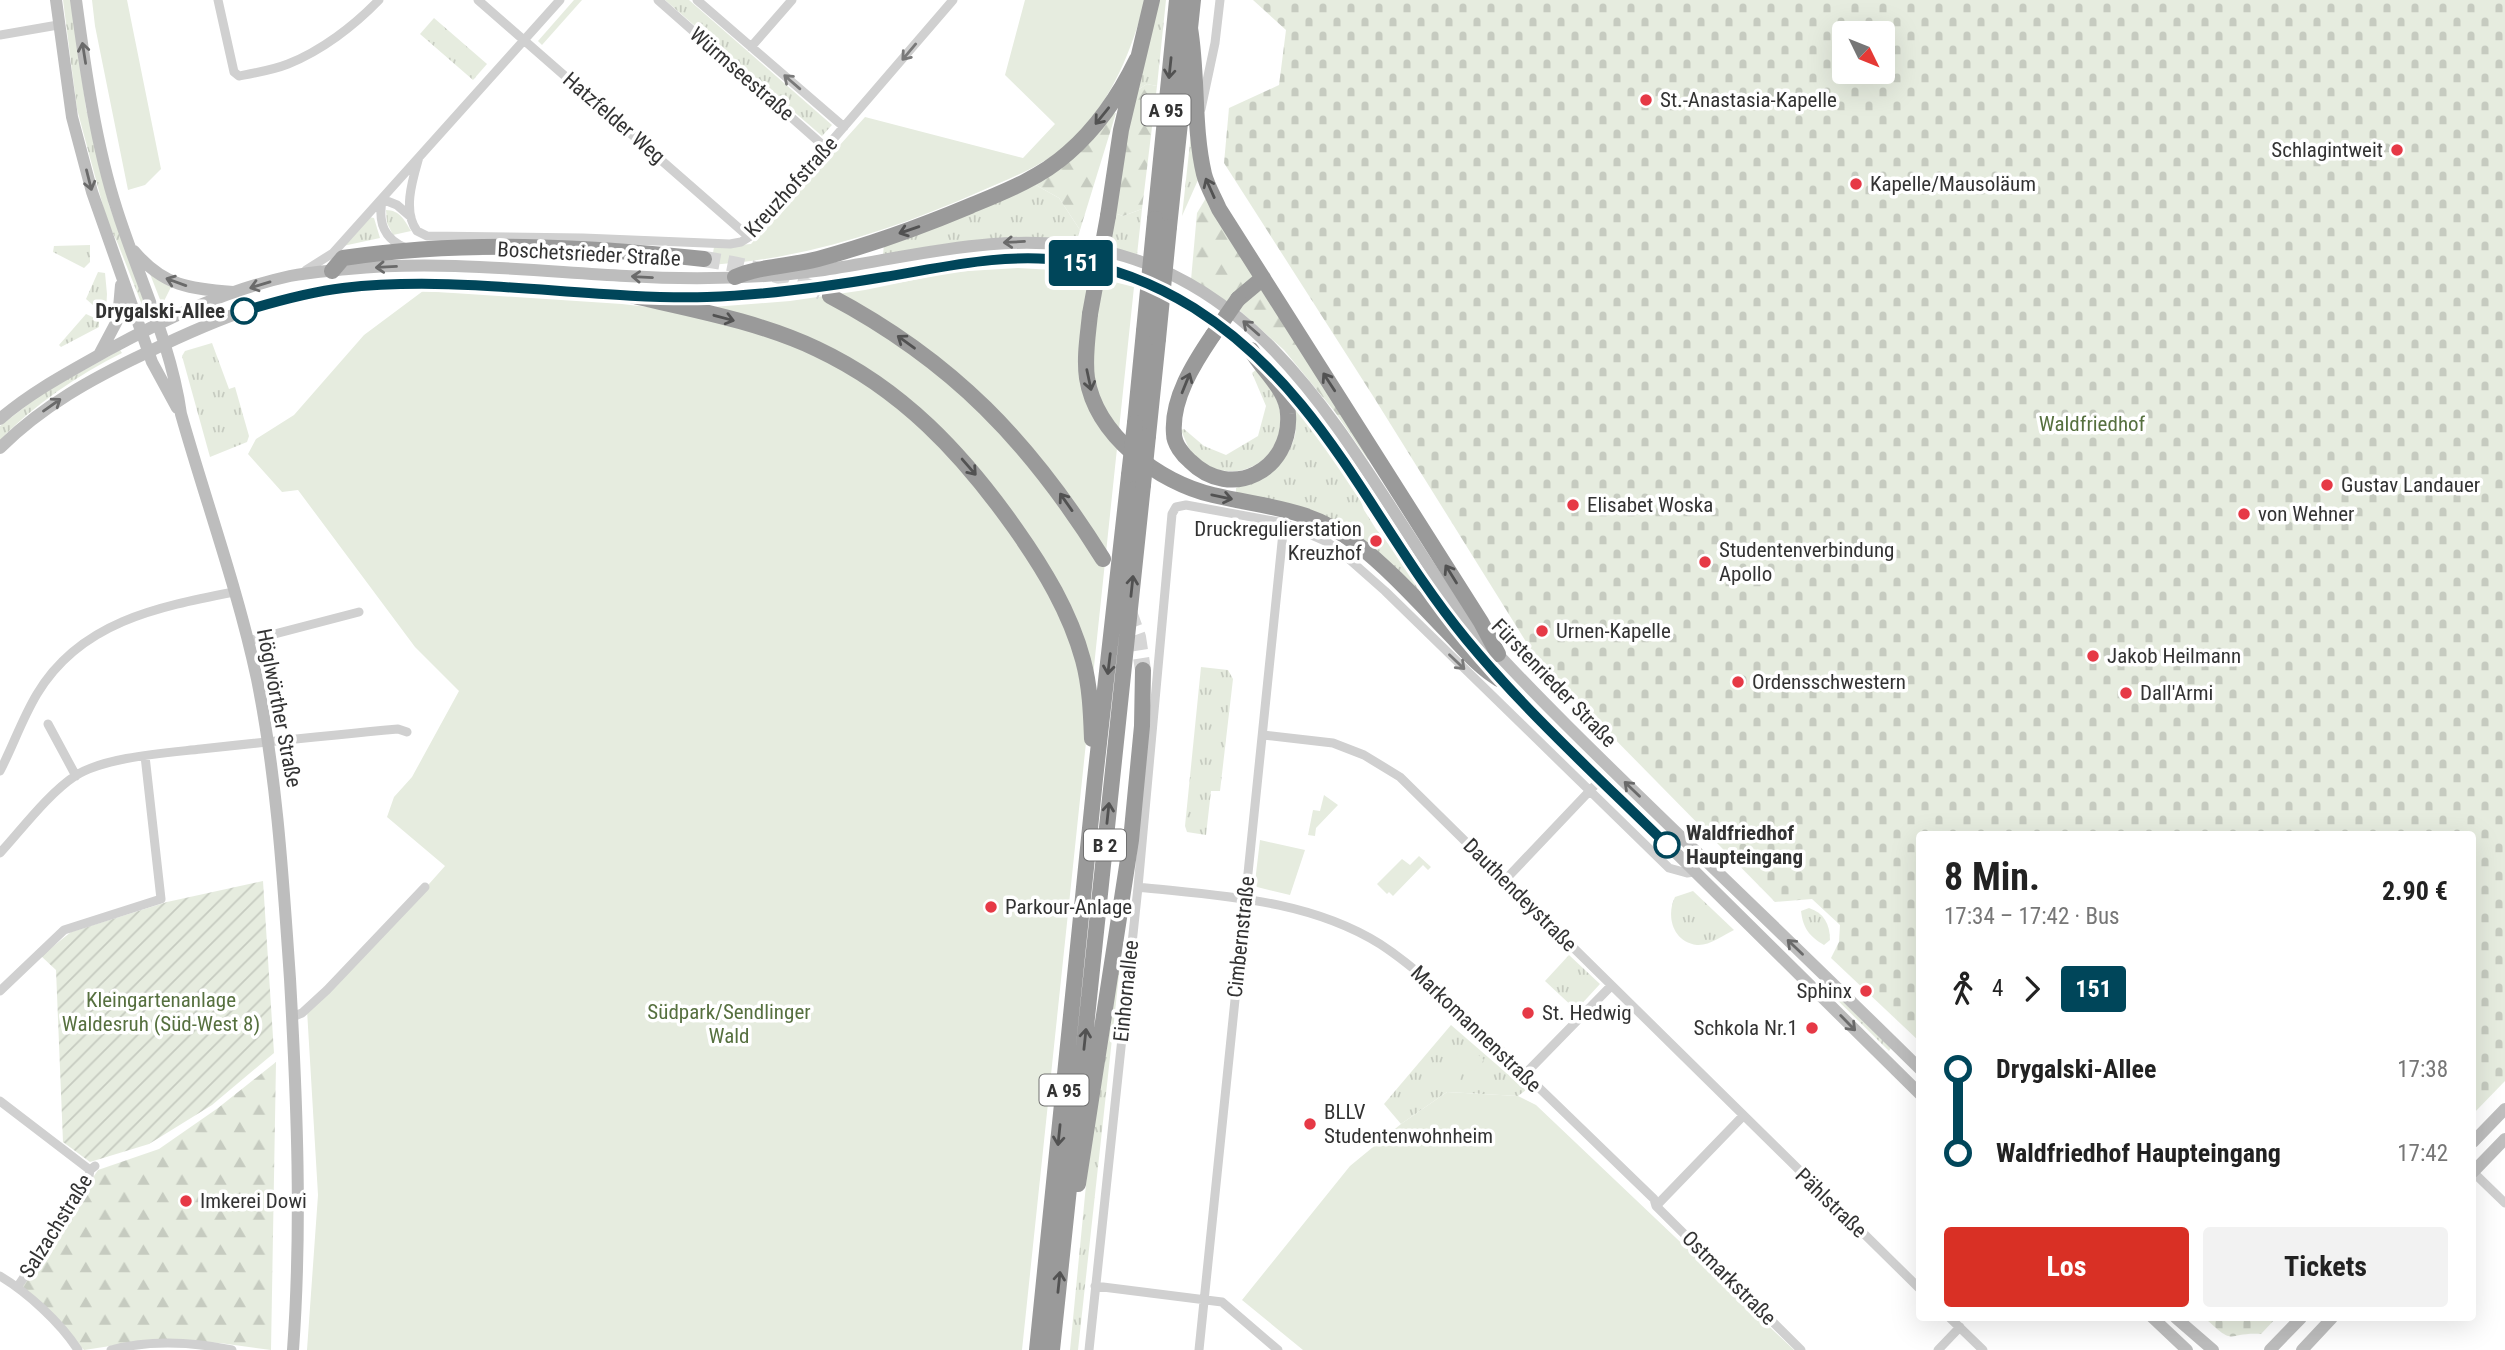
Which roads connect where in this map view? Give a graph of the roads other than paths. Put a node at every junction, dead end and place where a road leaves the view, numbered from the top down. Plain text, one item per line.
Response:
1 (56, 0) edge
2 (76, 0) edge
3 (218, 0) edge
4 (379, 0) edge
5 (478, 0) edge
6 (560, 0) edge
7 (658, 0) edge
8 (697, 0) edge
9 (792, 0) edge
10 (953, 0) edge
11 (1152, 0) edge
12 (1177, 0) edge
13 (1193, 0) edge
14 (1220, 0) edge
15 (58, 25) junction
16 (1190, 29) junction
17 (0, 35) edge
18 (524, 41) junction
19 (751, 47) junction
20 (1138, 59) junction
21 (1198, 125) junction
22 (844, 127) junction
23 (826, 148) junction
24 (419, 157) junction
25 (382, 199) junction
26 (411, 217) junction
27 (1162, 223) junction
28 (749, 237) junction
29 (129, 244) junction
30 (416, 251) junction
31 (704, 259) tunnel mouth
32 (331, 271) junction
33 (296, 274) junction
34 (735, 277) junction
35 (121, 278) junction
36 (1263, 278) junction
37 (1200, 291) joint
38 (236, 292) junction
39 (634, 296) junction
40 (830, 296) tunnel mouth
41 (1197, 310) joint
42 (158, 323) junction
43 (142, 332) junction
44 (165, 343) junction
45 (1251, 350) junction
46 (149, 351) junction
47 (98, 356) junction
48 (181, 414) junction
49 (0, 419) edge
50 (0, 448) edge
51 (1176, 507) joint
52 (1284, 523) junction
53 (1103, 559) dead end
54 (234, 592) junction
55 (359, 612) dead end
56 (248, 641) junction
57 (1498, 654) junction
58 (1143, 670) tunnel mouth
59 (1499, 679) junction
60 (48, 724) dead end
61 (407, 732) dead end
62 (1263, 735) junction
63 (268, 741) junction
64 (145, 756) junction
65 (0, 771) edge
66 (76, 776) junction
67 (1096, 779) junction
68 (1600, 780) junction
69 (1590, 790) junction
70 (0, 853) edge
71 (1694, 872) junction
72 (1506, 880) junction
73 (425, 887) dead end
74 (1138, 887) junction
75 (1244, 899) junction
76 (1818, 969) junction
77 (1806, 981) junction
78 (1611, 986) junction
79 (0, 991) edge
80 (292, 1017) junction
81 (1916, 1065) edge
82 (1524, 1075) junction
83 (1916, 1090) edge
84 (0, 1101) edge
85 (2505, 1109) edge
86 (1743, 1116) junction
87 (2476, 1139) edge
88 (2505, 1139) edge
89 (2476, 1169) edge
90 (2476, 1175) edge
91 (2505, 1203) edge
92 (1067, 1204) junction
93 (1656, 1206) junction
94 (0, 1276) edge
95 (1916, 1285) edge
96 (18, 1286) junction
97 (1095, 1286) junction
98 (1204, 1298) junction
99 (1953, 1321) edge
100 (2156, 1321) edge
101 (2179, 1321) edge
102 (2298, 1321) edge
103 (2329, 1321) edge
104 (1959, 1327) junction
105 (78, 1350) edge
106 (111, 1350) edge
107 (232, 1350) edge
108 (293, 1350) edge
109 (1037, 1350) edge
110 (1052, 1350) edge
111 (1089, 1350) edge
112 (1199, 1350) edge
113 (1278, 1350) edge
114 (1801, 1350) edge
115 (1938, 1350) edge
116 (1983, 1350) edge
117 (2187, 1350) edge
118 (2213, 1350) edge
119 (2270, 1350) edge
120 (2302, 1350) edge

1 - 15 main road
29 -> 2 main road
3 - 4 street
5 - 18 street, Hatzfelder Weg
6 - 18 street
7 - 23 street, Würmseestraße
8 - 19 street, Würmseestraße
9 - 19 street
10 -> 22 street, Kreuzhofstraße
11 - 20 highway
12 -> 27 highway, A 95
13 - 16 highway
14 - 21 street
15 - 17 street
15 -> 35 main road
16 - 21 highway
16 - 27 highway, B 2
18 - 24 street
18 - 28 street, Hatzfelder Weg
22 -> 19 street, Würmseestraße
20 -> 34 highway
20 -> 59 highway, bridge
36 -> 21 highway
22 - 23 street, Kreuzhofstraße
23 - 28 street, Kreuzhofstraße
24 - 25 street
24 - 26 street
25 - 26 street, Kreuzhofstraße
25 - 30 street
25 - 33 street
26 - 28 street, Kreuzhofstraße
27 -> 67 highway, A 95, bridge
92 -> 27 highway, B 2, bridge
38 -> 29 main road
29 - 42 main road
30 - 31 highway
30 - 32 highway
32 - 33 main road, Boschetsrieder Straße
34 -> 32 main road, Boschetsrieder Straße
33 -> 38 main road, Boschetsrieder Straße
37 -> 34 main road, Boschetsrieder Straße
35 - 43 main road
35 - 47 main road
45 -> 36 highway, bridge
57 -> 36 highway
57 -> 37 main road, Fürstenrieder Straße
38 - 42 main road, Boschetsrieder Straße
39 - 41 main road, Boschetsrieder Straße
39 - 44 main road, Boschetsrieder Straße
39 -> 67 highway
53 -> 40 highway
41 - 45 main road, Fürstenrieder Straße
42 - 43 main road, Boschetsrieder Straße
42 - 44 main road, Höglwörther Straße
43 - 46 main road
43 - 47 main road, Boschetsrieder Straße
44 - 46 main road, Boschetsrieder Straße
44 - 48 main road, Höglwörther Straße
45 - 59 main road, Fürstenrieder Straße
46 - 48 main road, Höglwörther Straße
50 -> 46 main road, Boschetsrieder Straße
47 - 49 main road, Boschetsrieder Straße
48 - 54 main road, Höglwörther Straße
51 - 52 street, Fürstenrieder Straße
51 - 74 street, Einhornallee
52 - 62 street, Cimbernstraße
52 -> 69 street, Fürstenrieder Straße
54 - 56 main road, Höglwörther Straße
54 - 65 street
55 - 56 street
56 - 63 main road, Höglwörther Straße
76 -> 57 main road, Fürstenrieder Straße
58 - 92 highway
59 - 68 main road, Fürstenrieder Straße
60 - 66 street
61 - 63 street
62 - 72 street, Dauthendeystraße
62 - 75 street, Cimbernstraße
63 - 64 street
63 - 80 main road, Höglwörther Straße
64 - 66 street
64 - 79 street
66 - 70 street
67 -> 109 highway, A 95
68 - 69 street
68 - 71 main road, Fürstenrieder Straße
69 - 71 street, Fürstenrieder Straße
69 - 72 street
71 - 77 main road, Fürstenrieder Straße
72 - 78 street, Dauthendeystraße
73 - 80 street
74 - 75 street, Markomannenstraße
74 - 97 street, Einhornallee
75 - 82 street, Markomannenstraße
75 - 98 street, Cimbernstraße
76 - 77 main road
76 - 81 main road, Fürstenrieder Straße
77 -> 83 main road, Fürstenrieder Straße
78 - 82 street
78 - 86 street, Dauthendeystraße
80 - 108 main road, Höglwörther Straße
82 - 93 street, Markomannenstraße
84 - 96 street, Salzachstraße
85 - 87 main road
86 - 93 street
86 - 95 street, Pählstraße
88 - 89 main road
90 - 91 street
110 -> 92 highway, B 2
93 - 114 street, Ostmarkstraße
94 - 96 street
96 - 105 street
97 - 98 street
97 - 111 street, Einhornallee
98 - 112 street, Cimbernstraße
98 - 113 street
99 - 104 street
100 - 117 main road
101 - 118 main road
102 - 119 main road
103 - 120 main road
104 - 115 street
104 - 116 street
106 - 107 street

